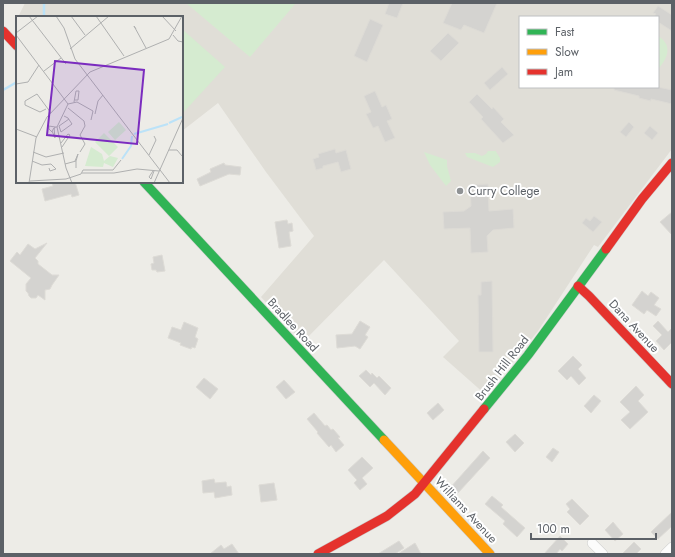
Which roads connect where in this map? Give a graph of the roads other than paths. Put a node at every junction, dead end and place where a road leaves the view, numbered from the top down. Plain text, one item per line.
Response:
1 (3, 31) edge
2 (16, 45) edge
3 (670, 168) edge
4 (145, 183) edge
5 (578, 286) junction
6 (672, 384) edge
7 (424, 483) junction
8 (592, 543) dead end
9 (672, 547) edge
10 (318, 554) edge
11 (490, 554) edge
12 (603, 554) edge
13 (665, 554) edge

1 - 2 street
3 - 5 street, Brush Hill Road
4 - 7 street, Bradlee Road
5 - 6 street, Dana Avenue
5 - 7 street, Brush Hill Road
7 - 10 street, Brush Hill Road
7 - 11 street, Williams Avenue
8 - 12 street
9 - 13 street

